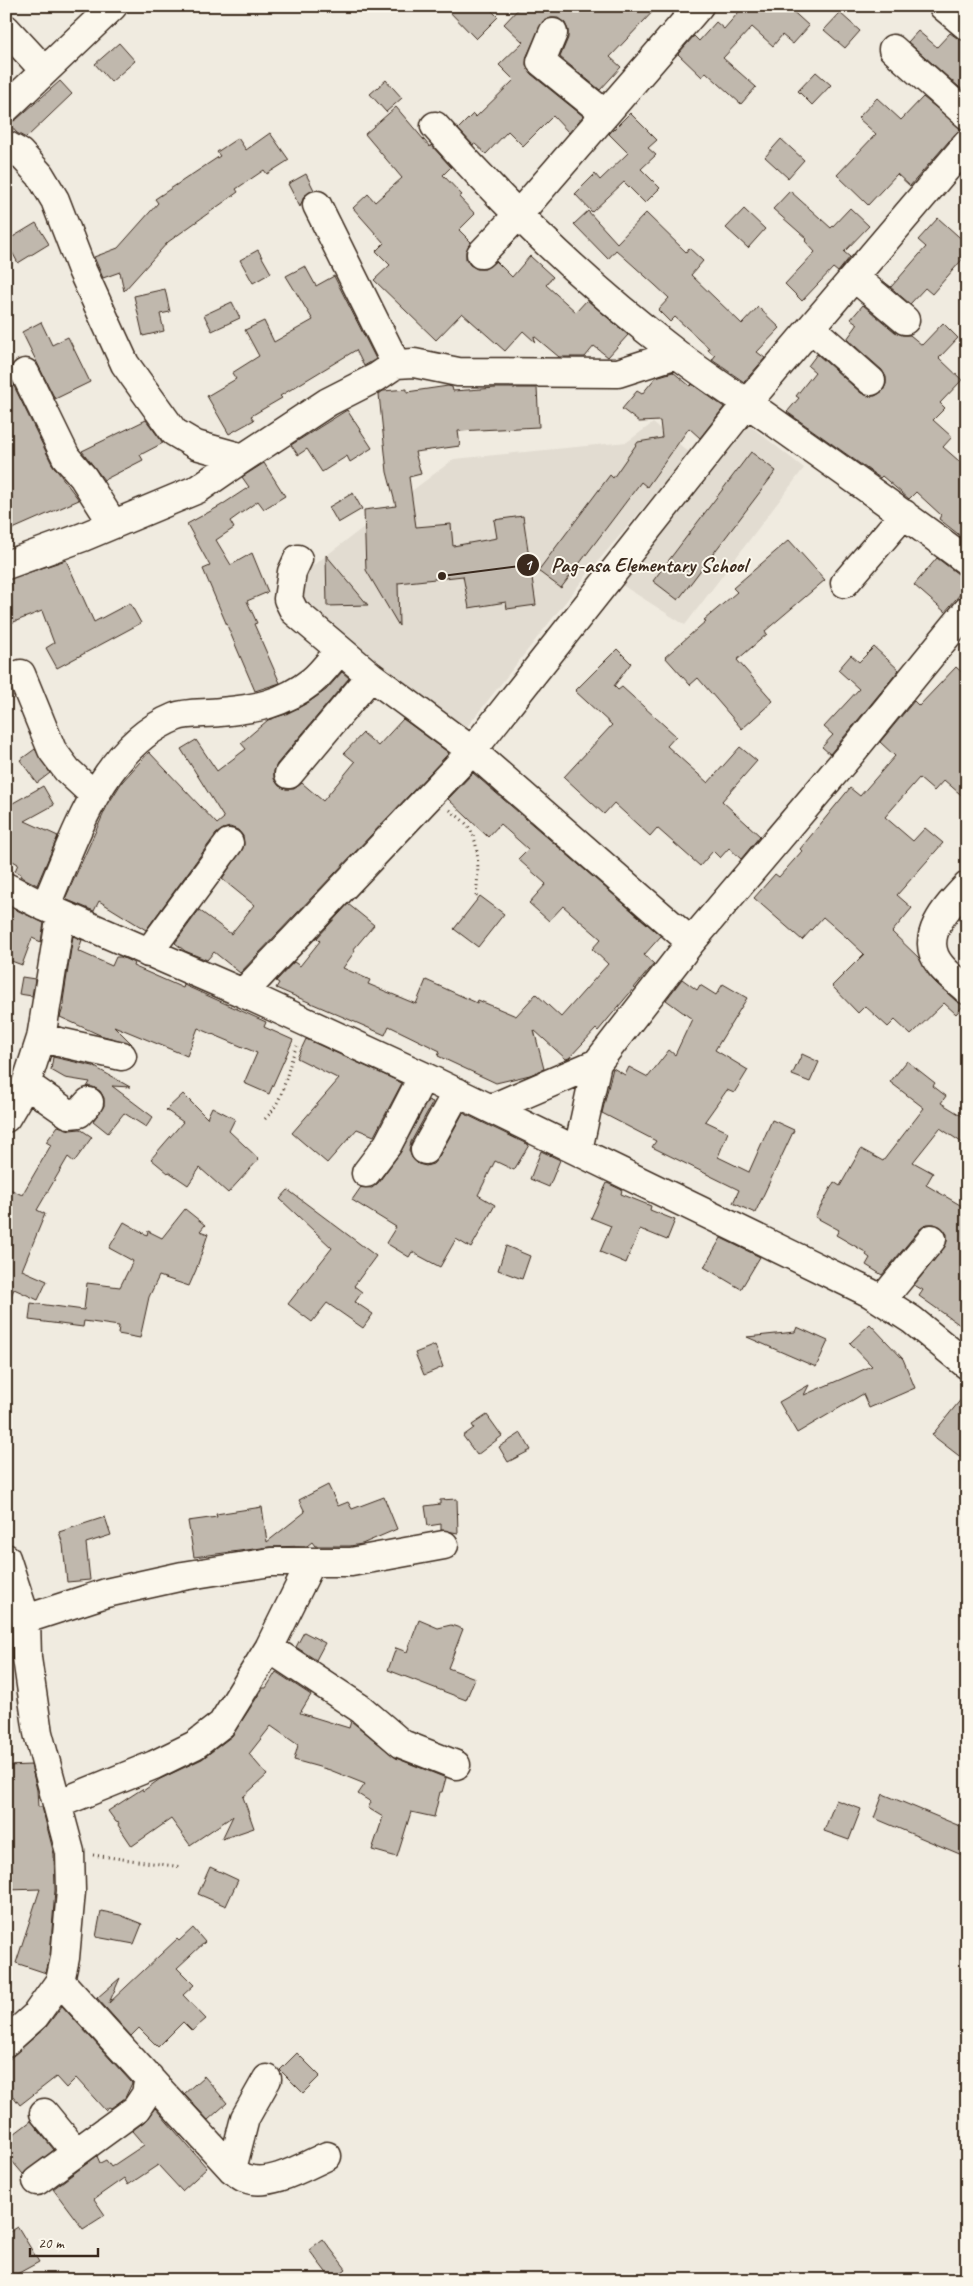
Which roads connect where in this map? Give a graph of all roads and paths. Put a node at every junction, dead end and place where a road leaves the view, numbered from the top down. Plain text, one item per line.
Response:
1 (113, 6) edge
2 (699, 6) edge
3 (943, 6) edge
4 (967, 26) edge
5 (6, 29) edge
6 (552, 33) dead end
7 (893, 49) dead end
8 (44, 70) junction
9 (6, 108) edge
10 (605, 114) junction
11 (967, 115) edge
12 (434, 126) dead end
13 (6, 144) edge
14 (967, 144) edge
15 (317, 205) dead end
16 (518, 214) junction
17 (481, 254) dead end
18 (854, 277) junction
19 (905, 320) dead end
20 (811, 328) junction
21 (677, 354) junction
22 (396, 364) junction
23 (25, 373) dead end
24 (871, 381) dead end
25 (747, 403) junction
26 (243, 458) junction
27 (904, 514) junction
28 (114, 524) junction
29 (298, 559) dead end
30 (967, 561) edge
31 (6, 565) edge
32 (845, 583) dead end
33 (967, 611) edge
34 (340, 650) junction
35 (21, 674) dead end
36 (371, 676) junction
37 (472, 751) junction
38 (289, 774) dead end
39 (433, 792) junction
40 (94, 795) junction
41 (229, 843) dead end
42 (967, 886) edge
43 (6, 887) edge
44 (476, 897) dead end
45 (53, 910) junction
46 (691, 942) junction
47 (148, 953) junction
48 (967, 990) edge
49 (242, 993) junction
50 (309, 1023) junction
51 (40, 1038) junction
52 (122, 1056) dead end
53 (597, 1063) junction
54 (423, 1076) junction
55 (26, 1084) junction
56 (457, 1092) junction
57 (88, 1102) dead end
58 (492, 1108) junction
59 (6, 1118) edge
60 (265, 1119) dead end
61 (425, 1150) dead end
62 (578, 1150) junction
63 (366, 1173) dead end
64 (932, 1240) dead end
65 (882, 1300) junction
66 (967, 1365) edge
67 (444, 1545) dead end
68 (6, 1558) edge
69 (311, 1563) junction
70 (26, 1619) junction
71 (269, 1648) junction
72 (456, 1765) dead end
73 (58, 1804) junction
74 (70, 1852) junction
75 (182, 1867) dead end
76 (60, 1981) junction
77 (6, 2042) edge
78 (149, 2077) junction
79 (267, 2080) dead end
80 (44, 2114) dead end
81 (76, 2152) junction
82 (327, 2156) dead end
83 (232, 2169) junction
84 (37, 2181) dead end

1 - 8 street
2 - 10 street
3 - 4 street
5 - 8 street
6 - 10 street
7 - 11 street
8 - 9 street
10 - 16 street
12 - 16 street
13 - 26 street
14 - 18 street
15 - 22 street
16 - 17 street
16 - 21 street
18 - 19 street
18 - 20 street
20 - 24 street
20 - 25 street
21 - 22 street
21 - 25 street
22 - 26 street
23 - 28 street
25 - 27 street
25 - 37 street
26 - 28 street
27 - 30 street
27 - 32 street
28 - 31 street
29 - 34 street
33 - 46 street
34 - 36 street
34 - 40 street
35 - 40 street
36 - 37 street
36 - 38 street
37 - 39 street
37 - 46 street
39 - 44 path
39 - 49 street
40 - 45 street
41 - 47 street
42 - 48 street
43 - 45 street
45 - 47 street
45 - 51 street
46 - 53 street
47 - 49 street
49 - 50 street
50 - 54 street
50 - 60 path
51 - 52 street
51 - 55 street
53 - 58 street
53 - 62 street
54 - 56 street
54 - 63 street
55 - 57 street
55 - 59 street
56 - 58 street
56 - 61 street
58 - 62 street
62 - 65 street
64 - 65 street
65 - 66 street
67 - 69 street
68 - 70 street
69 - 70 street
69 - 71 street
70 - 73 street
71 - 72 street
71 - 73 street
73 - 74 street
74 - 75 path
74 - 76 street
76 - 77 street
76 - 78 street
78 - 81 street
78 - 83 street
79 - 83 street
80 - 81 street
81 - 84 street
82 - 83 street

